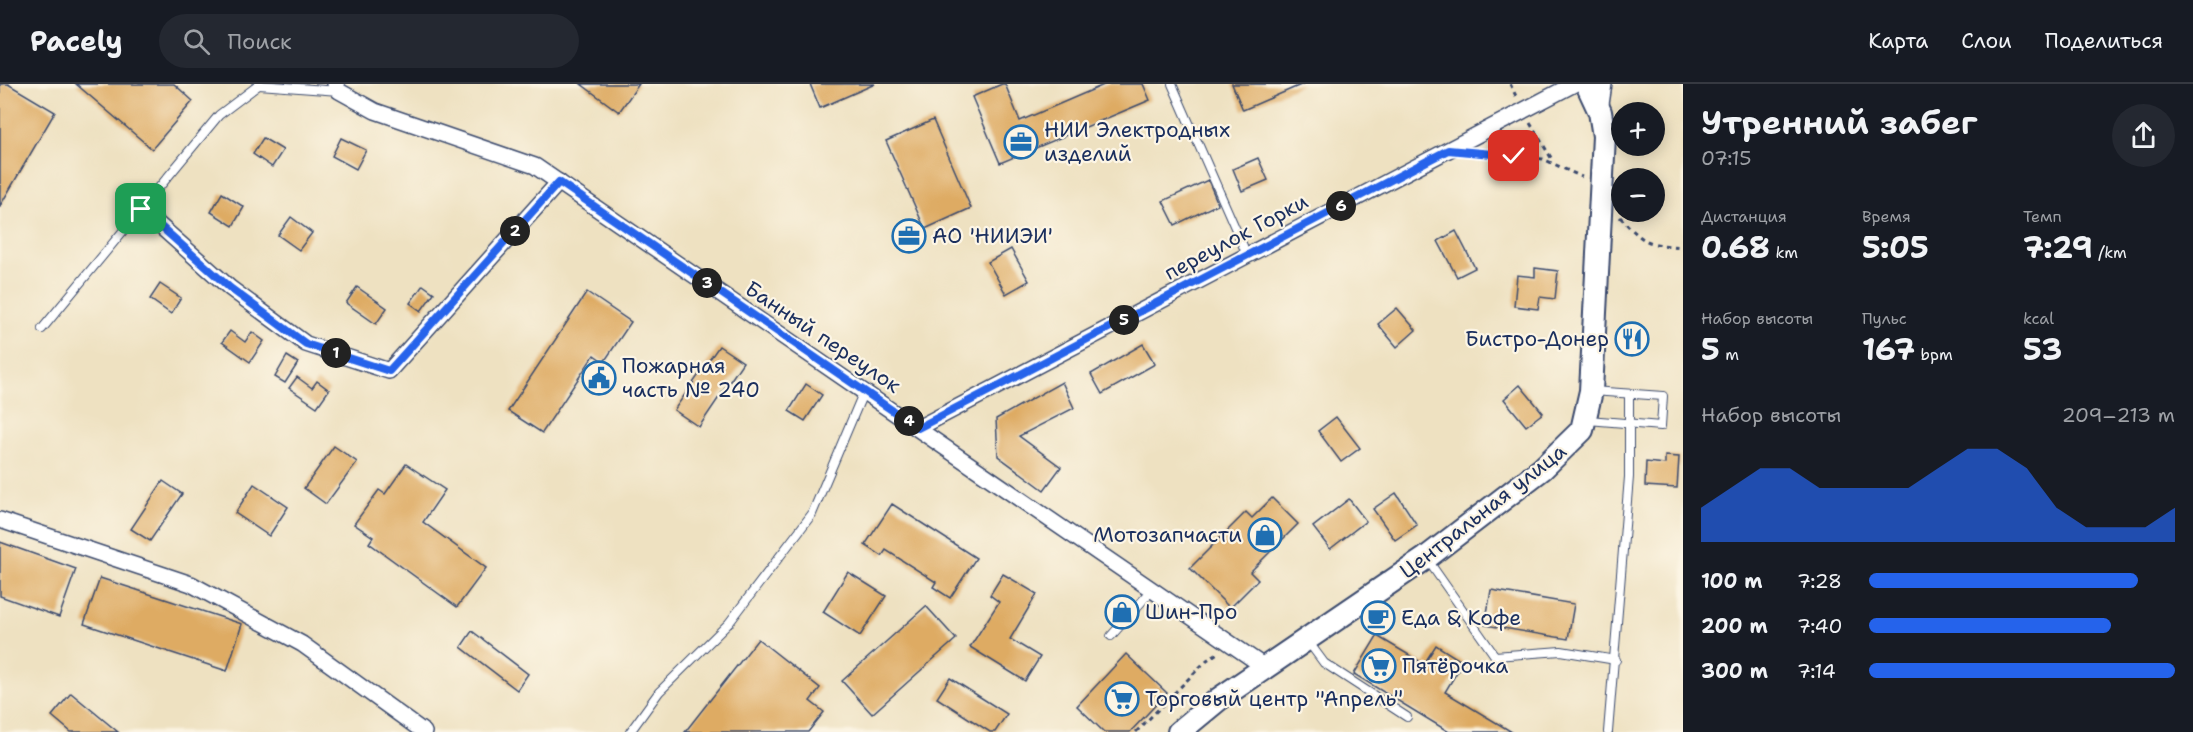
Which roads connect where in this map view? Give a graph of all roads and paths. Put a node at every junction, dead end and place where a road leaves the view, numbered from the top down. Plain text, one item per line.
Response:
1 (260, 84) edge
2 (1172, 84) edge
3 (1574, 84) edge
4 (1587, 84) edge
5 (1604, 84) edge
6 (337, 87) edge
7 (1600, 111) junction
8 (1448, 150) junction
9 (559, 182) junction
10 (1602, 182) junction
11 (141, 209) junction
12 (1624, 222) edge
13 (1683, 247) edge
14 (1247, 255) junction
15 (42, 329) dead end
16 (864, 391) junction
17 (1591, 391) junction
18 (1629, 394) junction
19 (1586, 420) junction
20 (1627, 423) junction
21 (918, 428) junction
22 (0, 520) edge
23 (1426, 558) junction
24 (1152, 590) junction
25 (1112, 636) dead end
26 (1307, 640) junction
27 (1226, 648) dead end
28 (1616, 660) junction
29 (1266, 668) junction
30 (1407, 717) dead end
31 (424, 732) edge
32 (630, 732) edge
33 (1136, 732) edge
34 (1179, 732) edge
35 (1608, 732) edge

1 - 6 lane
1 - 11 lane
2 - 14 lane
3 - 8 street, переулок Горки
4 - 7 main road, Центральная улица
5 - 7 street
6 - 9 street, Банный переулок
7 - 10 main road, Центральная улица
8 - 10 path
8 - 14 street, переулок Горки
9 - 11 street
9 - 16 street, Банный переулок
10 - 17 main road, Центральная улица
11 - 15 lane
12 - 13 path
14 - 21 street, переулок Горки
16 - 21 street, Банный переулок
16 - 32 lane
17 - 18 lane
17 - 19 main road, Центральная улица
18 - 20 lane
18 - 20 lane
19 - 20 lane
19 - 23 main road, Центральная улица
20 - 28 lane
21 - 24 street, Банный переулок
22 - 31 street
23 - 26 main road, Центральная улица
23 - 28 lane
24 - 25 lane
24 - 29 street, Банный переулок
26 - 29 main road, Центральная улица
26 - 30 lane
27 - 33 path
28 - 35 lane
29 - 34 main road, Центральная улица

